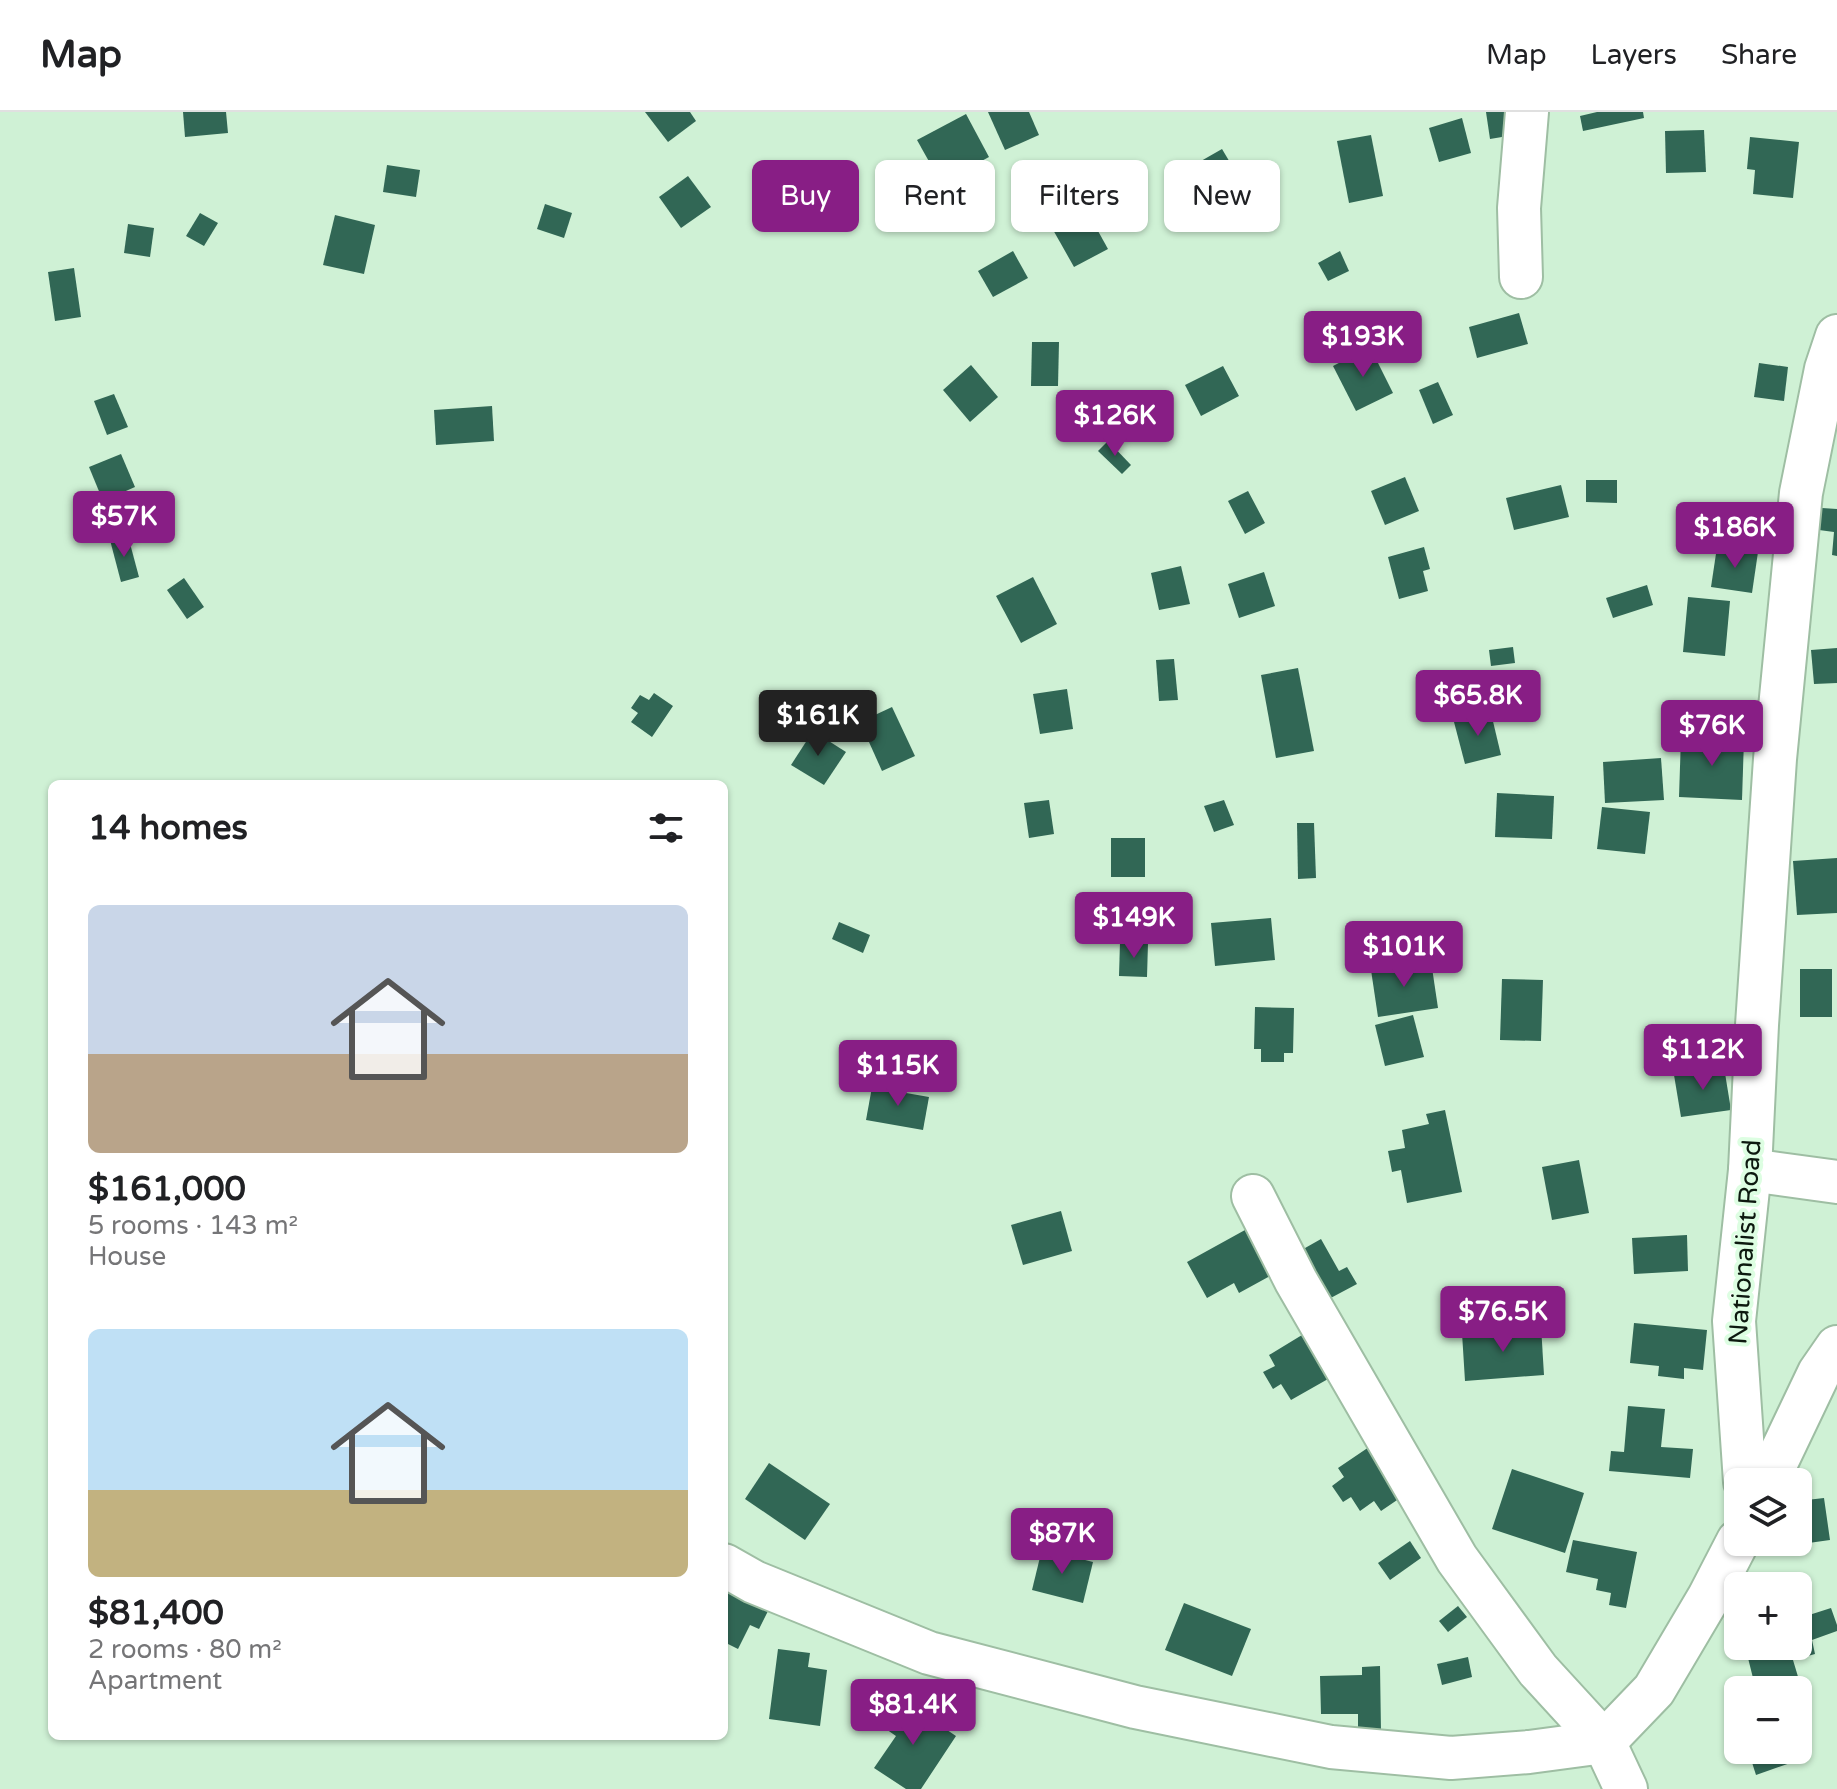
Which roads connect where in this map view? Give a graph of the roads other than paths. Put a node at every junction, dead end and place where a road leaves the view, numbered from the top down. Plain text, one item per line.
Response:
1 (1527, 112) edge
2 (1521, 277) dead end
3 (1837, 336) edge
4 (1750, 1170) junction
5 (1837, 1182) edge
6 (1253, 1196) dead end
7 (1837, 1347) edge
8 (1744, 1468) edge
9 (1774, 1468) edge
10 (1730, 1556) edge
11 (728, 1567) edge
12 (1604, 1742) junction
13 (1626, 1789) edge

1 - 2 street
3 - 4 street, Nationalist Road
4 - 5 street
4 - 8 street, Nationalist Road
6 - 12 street
7 - 9 street
10 - 12 street
11 - 12 street
12 - 13 street

